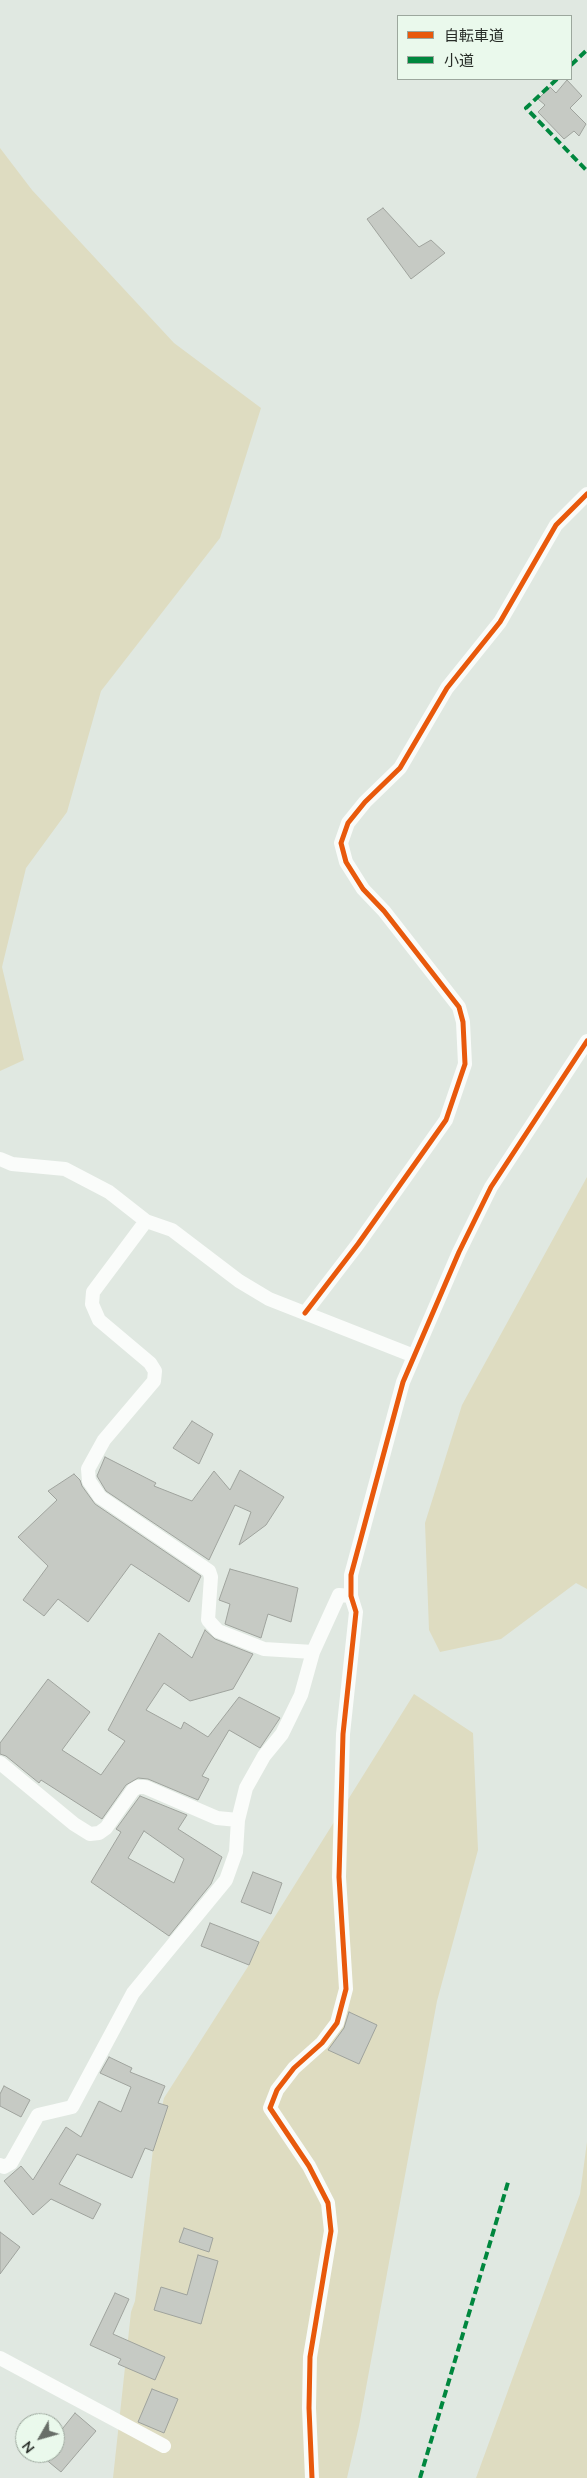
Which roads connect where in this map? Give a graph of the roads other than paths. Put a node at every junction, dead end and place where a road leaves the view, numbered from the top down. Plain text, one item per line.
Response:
1 (587, 494) edge
2 (587, 1041) edge
3 (0, 1159) edge
4 (146, 1221) junction
5 (305, 1313) junction
6 (414, 1356) junction
7 (351, 1596) junction
8 (312, 1652) junction
9 (0, 1763) edge
10 (238, 1820) junction
11 (0, 2165) edge
12 (0, 2358) edge
13 (164, 2446) dead end
14 (312, 2478) edge

1 - 5 street
2 - 6 street
3 - 4 street
4 - 5 street
4 - 8 street
5 - 6 street
6 - 7 street
7 - 8 street
7 - 14 street
8 - 10 street
9 - 10 street
10 - 11 street
12 - 13 street

